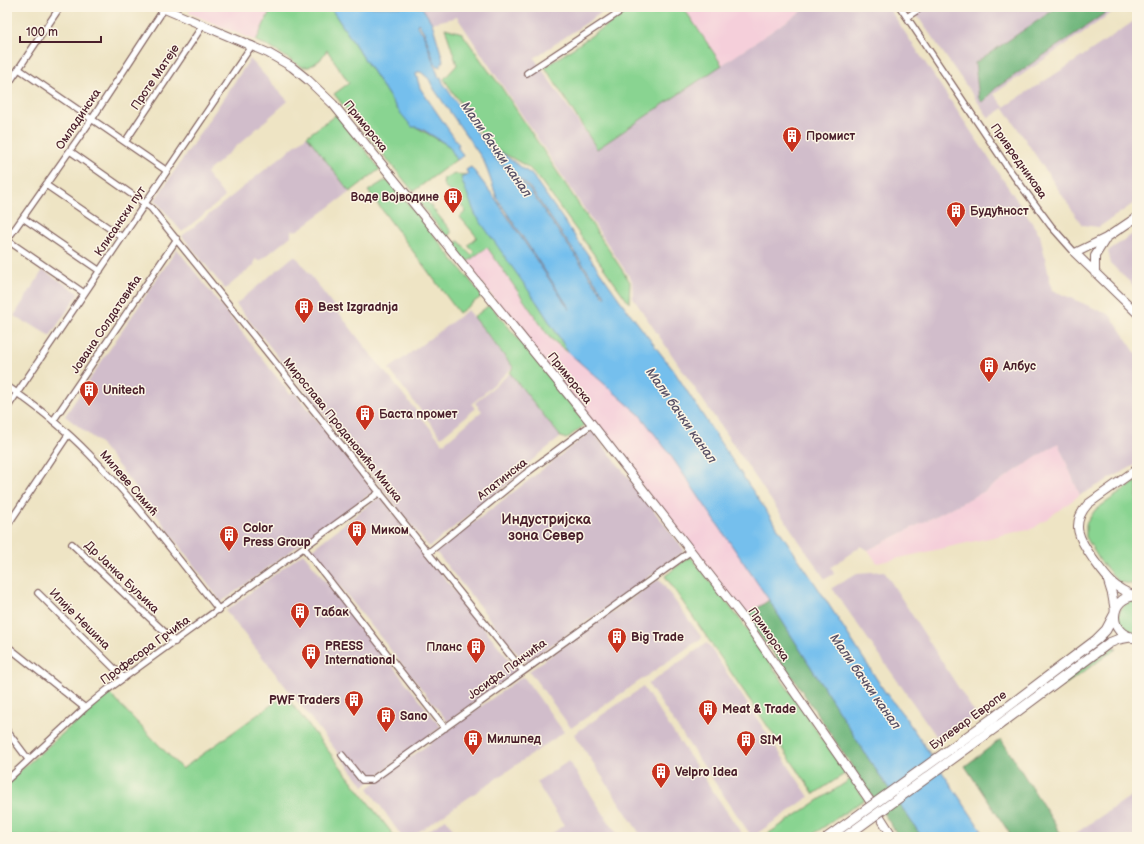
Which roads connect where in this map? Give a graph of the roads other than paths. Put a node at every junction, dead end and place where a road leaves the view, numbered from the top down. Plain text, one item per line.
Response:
1 (60, 7) edge
2 (627, 7) edge
3 (900, 7) edge
4 (922, 7) edge
5 (162, 8) edge
6 (906, 17) junction
7 (203, 25) junction
8 (252, 45) junction
9 (19, 68) junction
10 (527, 73) dead end
11 (7, 86) edge
12 (92, 119) junction
13 (125, 142) junction
14 (70, 151) junction
15 (167, 171) junction
16 (46, 185) junction
17 (145, 204) junction
18 (1137, 217) edge
19 (23, 218) junction
20 (122, 237) junction
21 (1106, 238) junction
22 (176, 239) junction
23 (7, 240) edge
24 (1075, 254) junction
25 (100, 271) junction
26 (1094, 273) junction
27 (84, 293) junction
28 (1137, 313) edge
29 (7, 386) edge
30 (17, 393) junction
31 (7, 408) edge
32 (53, 421) junction
33 (592, 424) junction
34 (68, 435) junction
35 (1137, 469) edge
36 (380, 492) junction
37 (7, 526) edge
38 (72, 544) dead end
39 (304, 548) junction
40 (691, 551) junction
41 (428, 553) junction
42 (1108, 580) junction
43 (38, 593) dead end
44 (1136, 596) edge
45 (219, 610) junction
46 (1115, 613) junction
47 (1133, 637) edge
48 (175, 642) junction
49 (7, 646) edge
50 (523, 671) junction
51 (124, 678) junction
52 (85, 708) junction
53 (996, 721) junction
54 (445, 728) junction
55 (7, 731) edge
56 (342, 755) dead end
57 (28, 759) junction
58 (7, 780) edge
59 (828, 837) edge
60 (845, 837) edge
61 (894, 837) edge

1 - 9 street
2 - 10 street
3 - 6 street, Привредникова
4 - 6 street
5 - 7 street, Приморска
5 - 12 street, Омладинска
6 - 24 street, Привредникова
7 - 8 street, Приморска
7 - 13 street, Проте Матеје
8 - 15 street, Клисански пут
8 - 33 street, Приморска
9 - 11 street
9 - 12 street
12 - 13 street
12 - 14 street, Омладинска
13 - 15 street
14 - 16 street, Омладинска
14 - 17 street, Мирослава Продановића Мицка
15 - 17 street, Клисански пут
16 - 19 street, Омладинска
16 - 20 street
17 - 20 street, Клисански пут
17 - 22 street, Мирослава Продановића Мицка
18 - 21 street
19 - 23 street, Омладинска
19 - 25 street
20 - 25 street, Клисански пут
21 - 24 street
21 - 26 street
22 - 32 street, Јована Солдатовића
22 - 36 street, Мирослава Продановића Мицка
23 - 27 street
24 - 26 street, Привредникова
25 - 27 street, Клисански пут
26 - 28 street, Привредникова
27 - 30 street, Клисански пут
29 - 30 street, Милеве Симић
30 - 31 street, Клисански пут
30 - 32 street, Милеве Симић
32 - 34 street, Милеве Симић
33 - 40 street, Приморска
33 - 41 street, Апатинска
34 - 37 street
34 - 45 street, Милеве Симић
35 - 42 street
36 - 39 street, Професора Грчића
36 - 41 street, Мирослава Продановића Мицка
38 - 48 street, Др Јанка Буљика
39 - 45 street, Професора Грчића
39 - 54 street
40 - 50 street, Јосифа Панчића
40 - 61 street, Приморска
41 - 50 street, Мирослава Продановића Мицка
42 - 44 street
42 - 46 street
43 - 51 street, Илије Нешина
44 - 46 main road, Булевар Европе
45 - 48 street, Професора Грчића
46 - 47 main road, Булевар Европе
46 - 53 main road, Булевар Европе
47 - 53 main road, Булевар Европе
48 - 51 street, Професора Грчића
49 - 52 street
50 - 54 street, Јосифа Панчића
51 - 52 street, Професора Грчића
52 - 57 street, Професора Грчића
53 - 59 main road, Булевар Европе, bridge
53 - 60 main road, Булевар Европе, bridge
54 - 56 street, Јосифа Панчића
55 - 57 street
57 - 58 street, Професора Грчића

